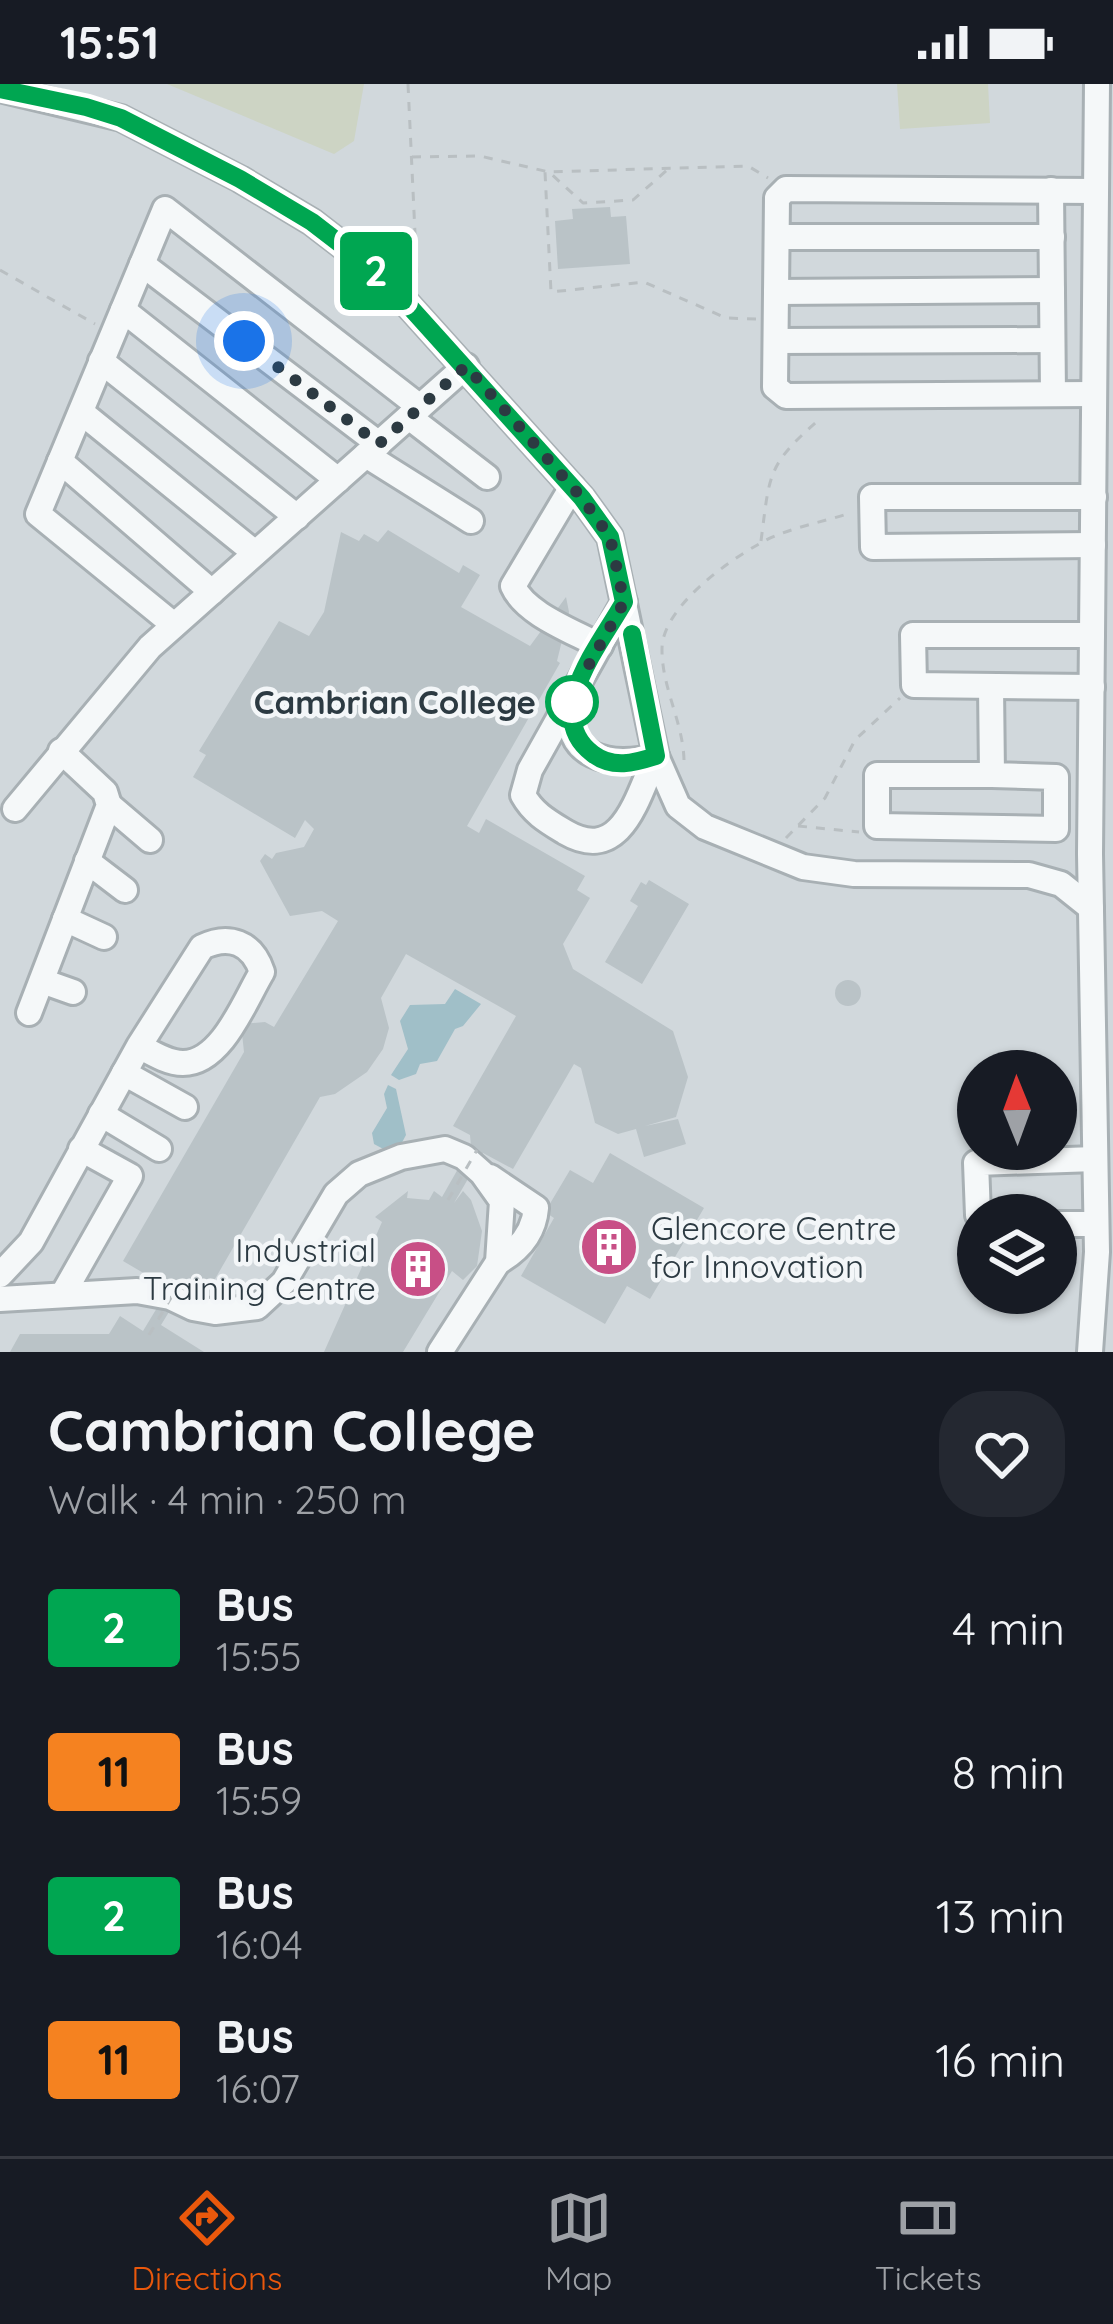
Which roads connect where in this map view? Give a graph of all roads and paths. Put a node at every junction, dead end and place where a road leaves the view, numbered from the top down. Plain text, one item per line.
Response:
1 (409, 84) edge
2 (1097, 84) edge
3 (0, 89) edge
4 (81, 95) edge
5 (412, 158) junction
6 (669, 168) junction
7 (549, 172) junction
8 (786, 189) junction
9 (1051, 190) junction
10 (1096, 191) junction
11 (777, 238) junction
12 (1052, 238) junction
13 (142, 264) junction
14 (0, 270) edge
15 (1052, 290) junction
16 (776, 292) junction
17 (399, 293) junction
18 (118, 322) junction
19 (776, 330) junction
20 (1052, 340) junction
21 (101, 361) junction
22 (466, 366) junction
23 (1052, 394) junction
24 (1094, 394) junction
25 (828, 395) junction
26 (81, 412) junction
27 (415, 412) junction
28 (373, 449) junction
29 (60, 461) junction
30 (487, 477) dead end
31 (338, 480) junction
32 (572, 487) junction
33 (1094, 497) junction
34 (872, 507) junction
35 (297, 517) junction
36 (471, 521) dead end
37 (761, 542) junction
38 (1093, 544) junction
39 (255, 554) junction
40 (212, 592) junction
41 (624, 602) junction
42 (174, 626) junction
43 (1092, 634) junction
44 (600, 646) junction
45 (914, 685) junction
46 (991, 686) junction
47 (1092, 687) junction
48 (576, 688) junction
49 (61, 752) junction
50 (656, 756) junction
51 (992, 775) junction
52 (674, 795) junction
53 (109, 805) junction
54 (15, 809) dead end
55 (798, 826) junction
56 (877, 826) junction
57 (150, 840) dead end
58 (771, 854) junction
59 (87, 861) junction
60 (125, 890) dead end
61 (1091, 908) junction
62 (65, 919) junction
63 (104, 937) dead end
64 (42, 980) junction
65 (73, 992) dead end
66 (29, 1012) dead end
67 (139, 1046) junction
68 (124, 1072) junction
69 (185, 1107) dead end
70 (101, 1114) junction
71 (81, 1149) junction
72 (159, 1149) dead end
73 (1095, 1159) junction
74 (480, 1161) junction
75 (977, 1194) edge
76 (448, 1200) dead end
77 (1077, 1224) edge
78 (1096, 1224) junction
79 (0, 1275) edge
80 (175, 1291) dead end
81 (62, 1294) junction
82 (0, 1299) edge
83 (148, 1335) dead end
84 (440, 1352) edge
85 (1090, 1352) edge

1 - 5 path
2 - 10 street
3 - 4 street
4 - 17 street
5 - 7 path
5 - 17 path
6 - 7 path
6 - 7 path
6 - 8 path
7 - 19 path
8 - 9 street
8 - 11 street
9 - 10 street
9 - 12 street
10 - 24 street
11 - 12 street
11 - 16 street
12 - 15 street
13 - 18 street
13 - 27 street
13 - 28 street
14 - 18 path
15 - 16 street
15 - 20 street
16 - 19 street
17 - 22 street
18 - 21 street
18 - 31 street
19 - 20 street
19 - 25 street
20 - 23 street
21 - 26 street
21 - 35 street
22 - 27 street
22 - 32 street
23 - 24 street
23 - 25 street
24 - 33 street
25 - 37 path
26 - 29 street
26 - 39 street
27 - 28 street
27 - 30 street
28 - 31 street
28 - 36 street
29 - 40 street
29 - 42 street
31 - 35 street
32 - 41 street
32 - 44 street
33 - 34 street
33 - 38 street
34 - 37 path
34 - 38 street
35 - 39 street
37 - 52 path
38 - 43 street
39 - 40 street
40 - 42 street
41 - 44 street
41 - 50 street
42 - 49 street
43 - 45 street
43 - 47 street
44 - 48 street
45 - 46 street
45 - 55 path
46 - 47 street
46 - 51 street
47 - 61 street
48 - 50 street
48 - 50 street
49 - 53 street
49 - 54 street
50 - 52 street
51 - 56 street
51 - 56 street
52 - 58 street
53 - 57 street
53 - 59 street
55 - 56 path
55 - 58 path
58 - 61 street
59 - 60 street
59 - 62 street
61 - 73 street
62 - 63 street
62 - 64 street
64 - 65 street
64 - 66 street
67 - 67 street
67 - 68 street
68 - 69 street
68 - 70 street
70 - 71 street
70 - 72 street
71 - 79 street
71 - 81 street
73 - 75 street
73 - 78 street
74 - 76 path, bridge
74 - 81 street
74 - 84 street
77 - 78 street
78 - 85 street
80 - 83 path, bridge
81 - 82 street

